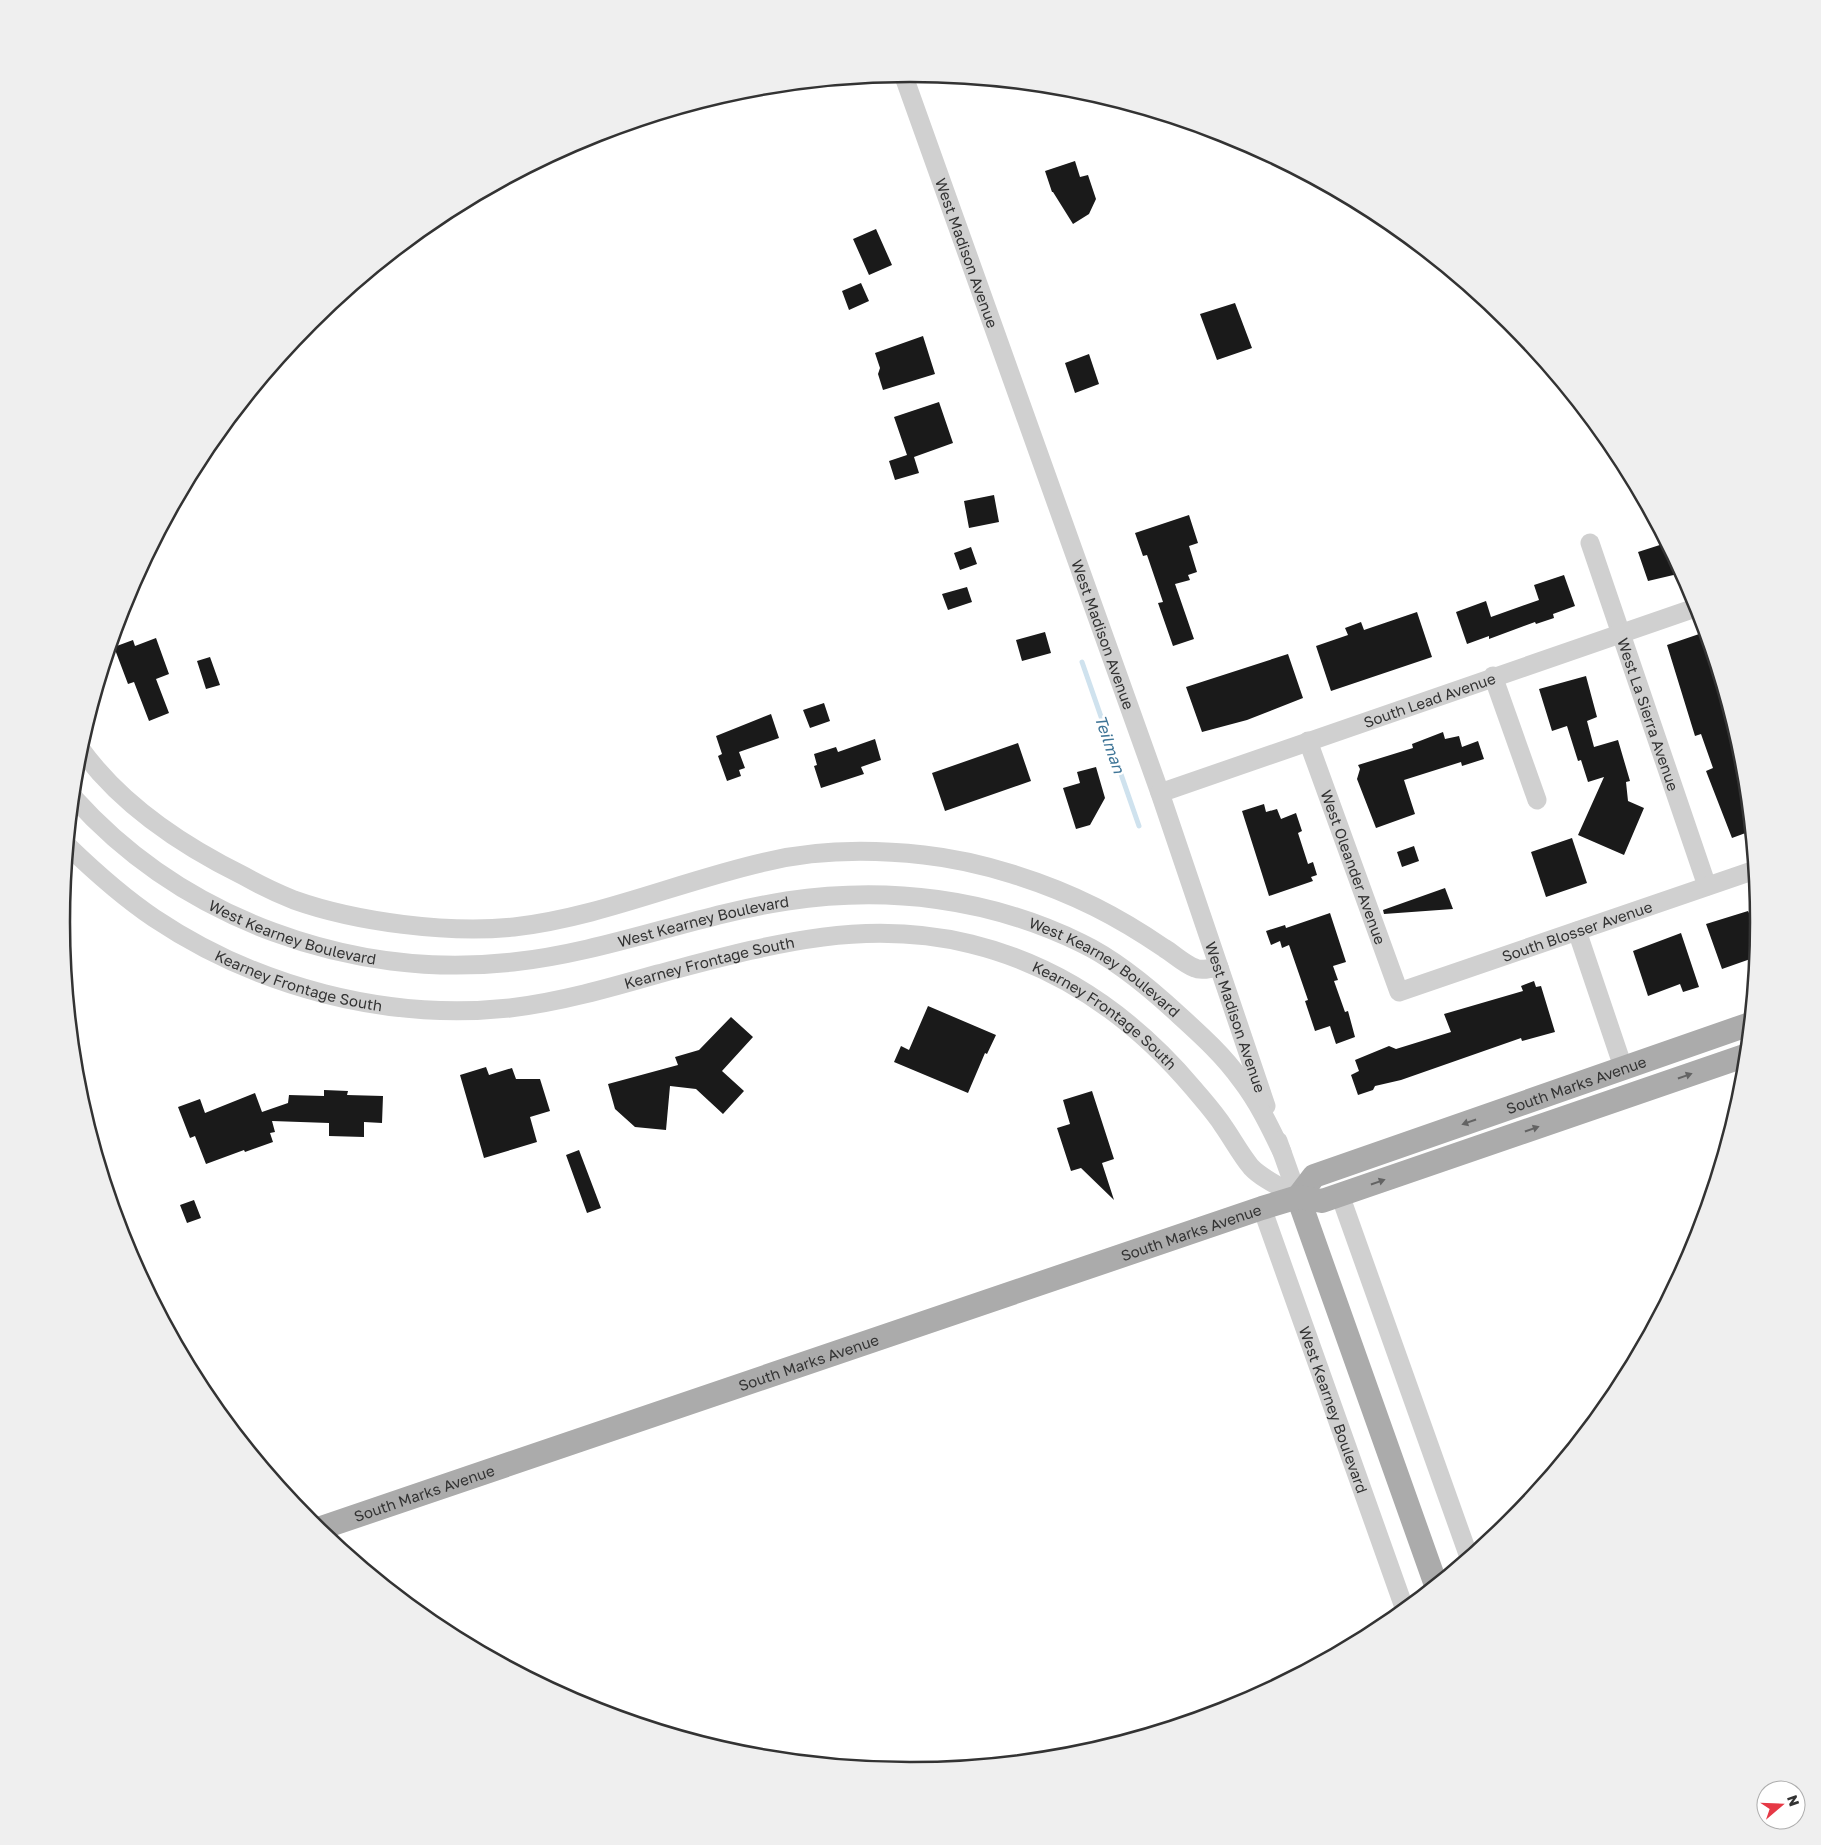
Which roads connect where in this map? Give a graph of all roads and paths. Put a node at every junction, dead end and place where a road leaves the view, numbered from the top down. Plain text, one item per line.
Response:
1 (906, 82) edge
2 (1590, 543) dead end
3 (1690, 610) edge
4 (1620, 633) junction
5 (1493, 676) junction
6 (1308, 741) junction
7 (87, 755) edge
8 (1160, 793) junction
9 (1537, 800) dead end
10 (79, 803) edge
11 (74, 851) edge
12 (1749, 872) edge
13 (1707, 886) junction
14 (1578, 931) junction
15 (1219, 967) junction
16 (1398, 992) joint
17 (1745, 1026) edge
18 (1740, 1057) edge
19 (1623, 1067) junction
20 (1282, 1152) junction
21 (1340, 1195) junction
22 (1298, 1197) junction
23 (1262, 1208) junction
24 (327, 1527) edge
25 (1467, 1552) edge
26 (1434, 1579) edge
27 (1402, 1603) edge

1 - 8 street, West Madison Avenue
2 - 4 street, West La Sierra Avenue
3 - 4 street, South Lead Avenue
4 - 5 street, South Lead Avenue
4 - 13 street, West La Sierra Avenue
5 - 6 street, South Lead Avenue
5 - 9 street
6 - 8 street, South Lead Avenue
6 - 16 street, West Oleander Avenue
7 - 15 street
8 - 15 street, West Madison Avenue
10 - 20 street, West Kearney Boulevard
11 - 22 street, Kearney Frontage South
12 - 13 street, South Blosser Avenue
13 - 14 street, South Blosser Avenue
14 - 16 street, South Blosser Avenue
14 - 19 street
15 - 20 street, West Madison Avenue
17 - 19 main road, South Marks Avenue
21 -> 18 main road, South Marks Avenue
19 -> 22 main road, South Marks Avenue
20 - 22 street, West Madison Avenue
21 - 22 main road, South Marks Avenue
21 - 25 street
22 - 23 main road, South Marks Avenue
22 - 26 main road
23 - 24 main road, South Marks Avenue
23 - 27 street, West Kearney Boulevard

